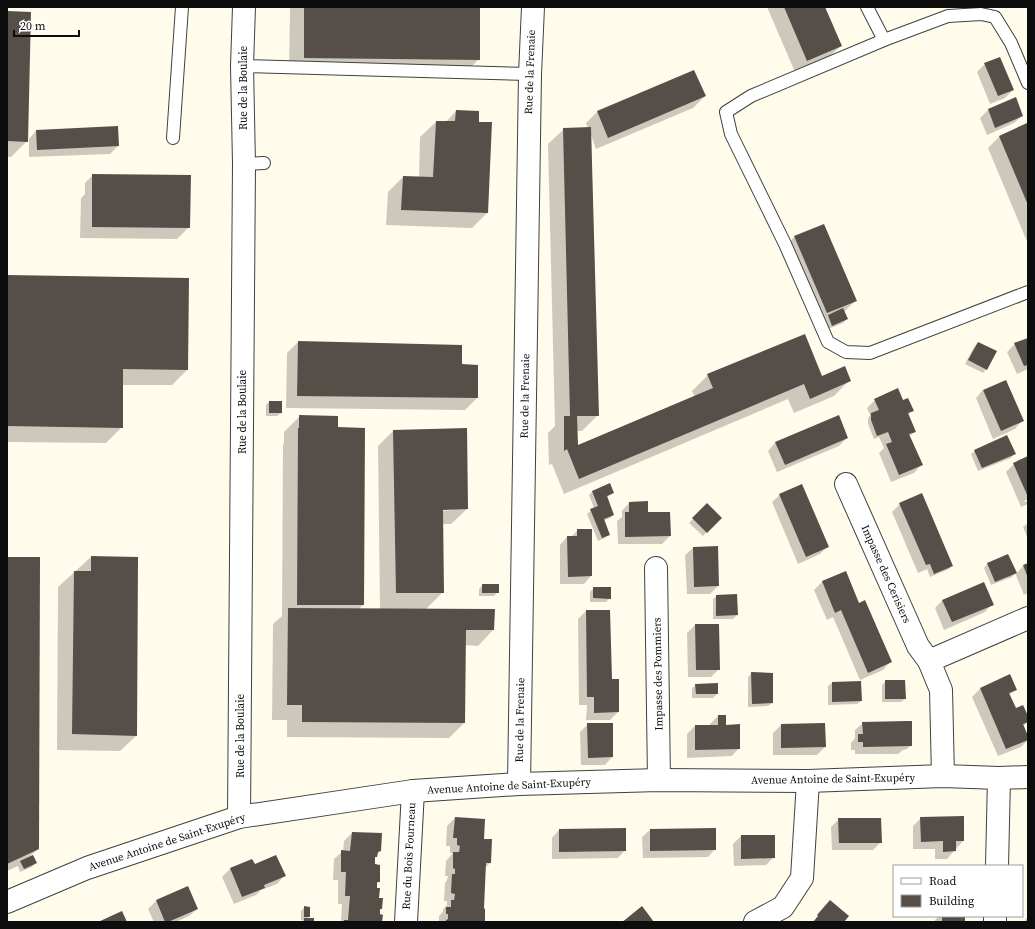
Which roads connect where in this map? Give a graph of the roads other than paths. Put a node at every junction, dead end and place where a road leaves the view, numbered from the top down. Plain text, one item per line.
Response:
1 (182, 7) edge
2 (244, 7) edge
3 (533, 7) edge
4 (867, 7) edge
5 (884, 40) junction
6 (242, 66) junction
7 (530, 74) junction
8 (1028, 83) edge
9 (173, 138) dead end
10 (1028, 292) edge
11 (846, 484) dead end
12 (656, 568) dead end
13 (1028, 618) edge
14 (929, 661) junction
15 (943, 776) junction
16 (1028, 777) edge
17 (999, 778) junction
18 (659, 780) junction
19 (808, 781) junction
20 (519, 784) junction
21 (413, 791) junction
22 (239, 817) junction
23 (997, 865) edge
24 (7, 902) edge
25 (406, 922) edge
26 (755, 922) edge

1 - 9 lane
2 - 6 street, Rue de la Boulaie
3 - 7 street, Rue de la Frenaie
4 - 5 lane
5 - 8 lane
5 - 10 lane
6 - 7 lane
6 - 22 street, Rue de la Boulaie
7 - 20 street, Rue de la Frenaie
11 - 14 street, Impasse des Cerisiers
12 - 18 street, Impasse des Pommiers
13 - 14 street
14 - 15 street, Impasse des Cerisiers
15 - 17 street, Avenue Antoine de Saint-Exupéry
15 - 19 street, Avenue Antoine de Saint-Exupéry
16 - 17 street, Avenue Antoine de Saint-Exupéry
17 - 23 street
18 - 19 street, Avenue Antoine de Saint-Exupéry
18 - 20 street, Avenue Antoine de Saint-Exupéry
19 - 26 street
20 - 21 street, Avenue Antoine de Saint-Exupéry
21 - 22 street, Avenue Antoine de Saint-Exupéry
21 - 25 street, Rue du Bois Fourneau
22 - 24 street, Avenue Antoine de Saint-Exupéry

